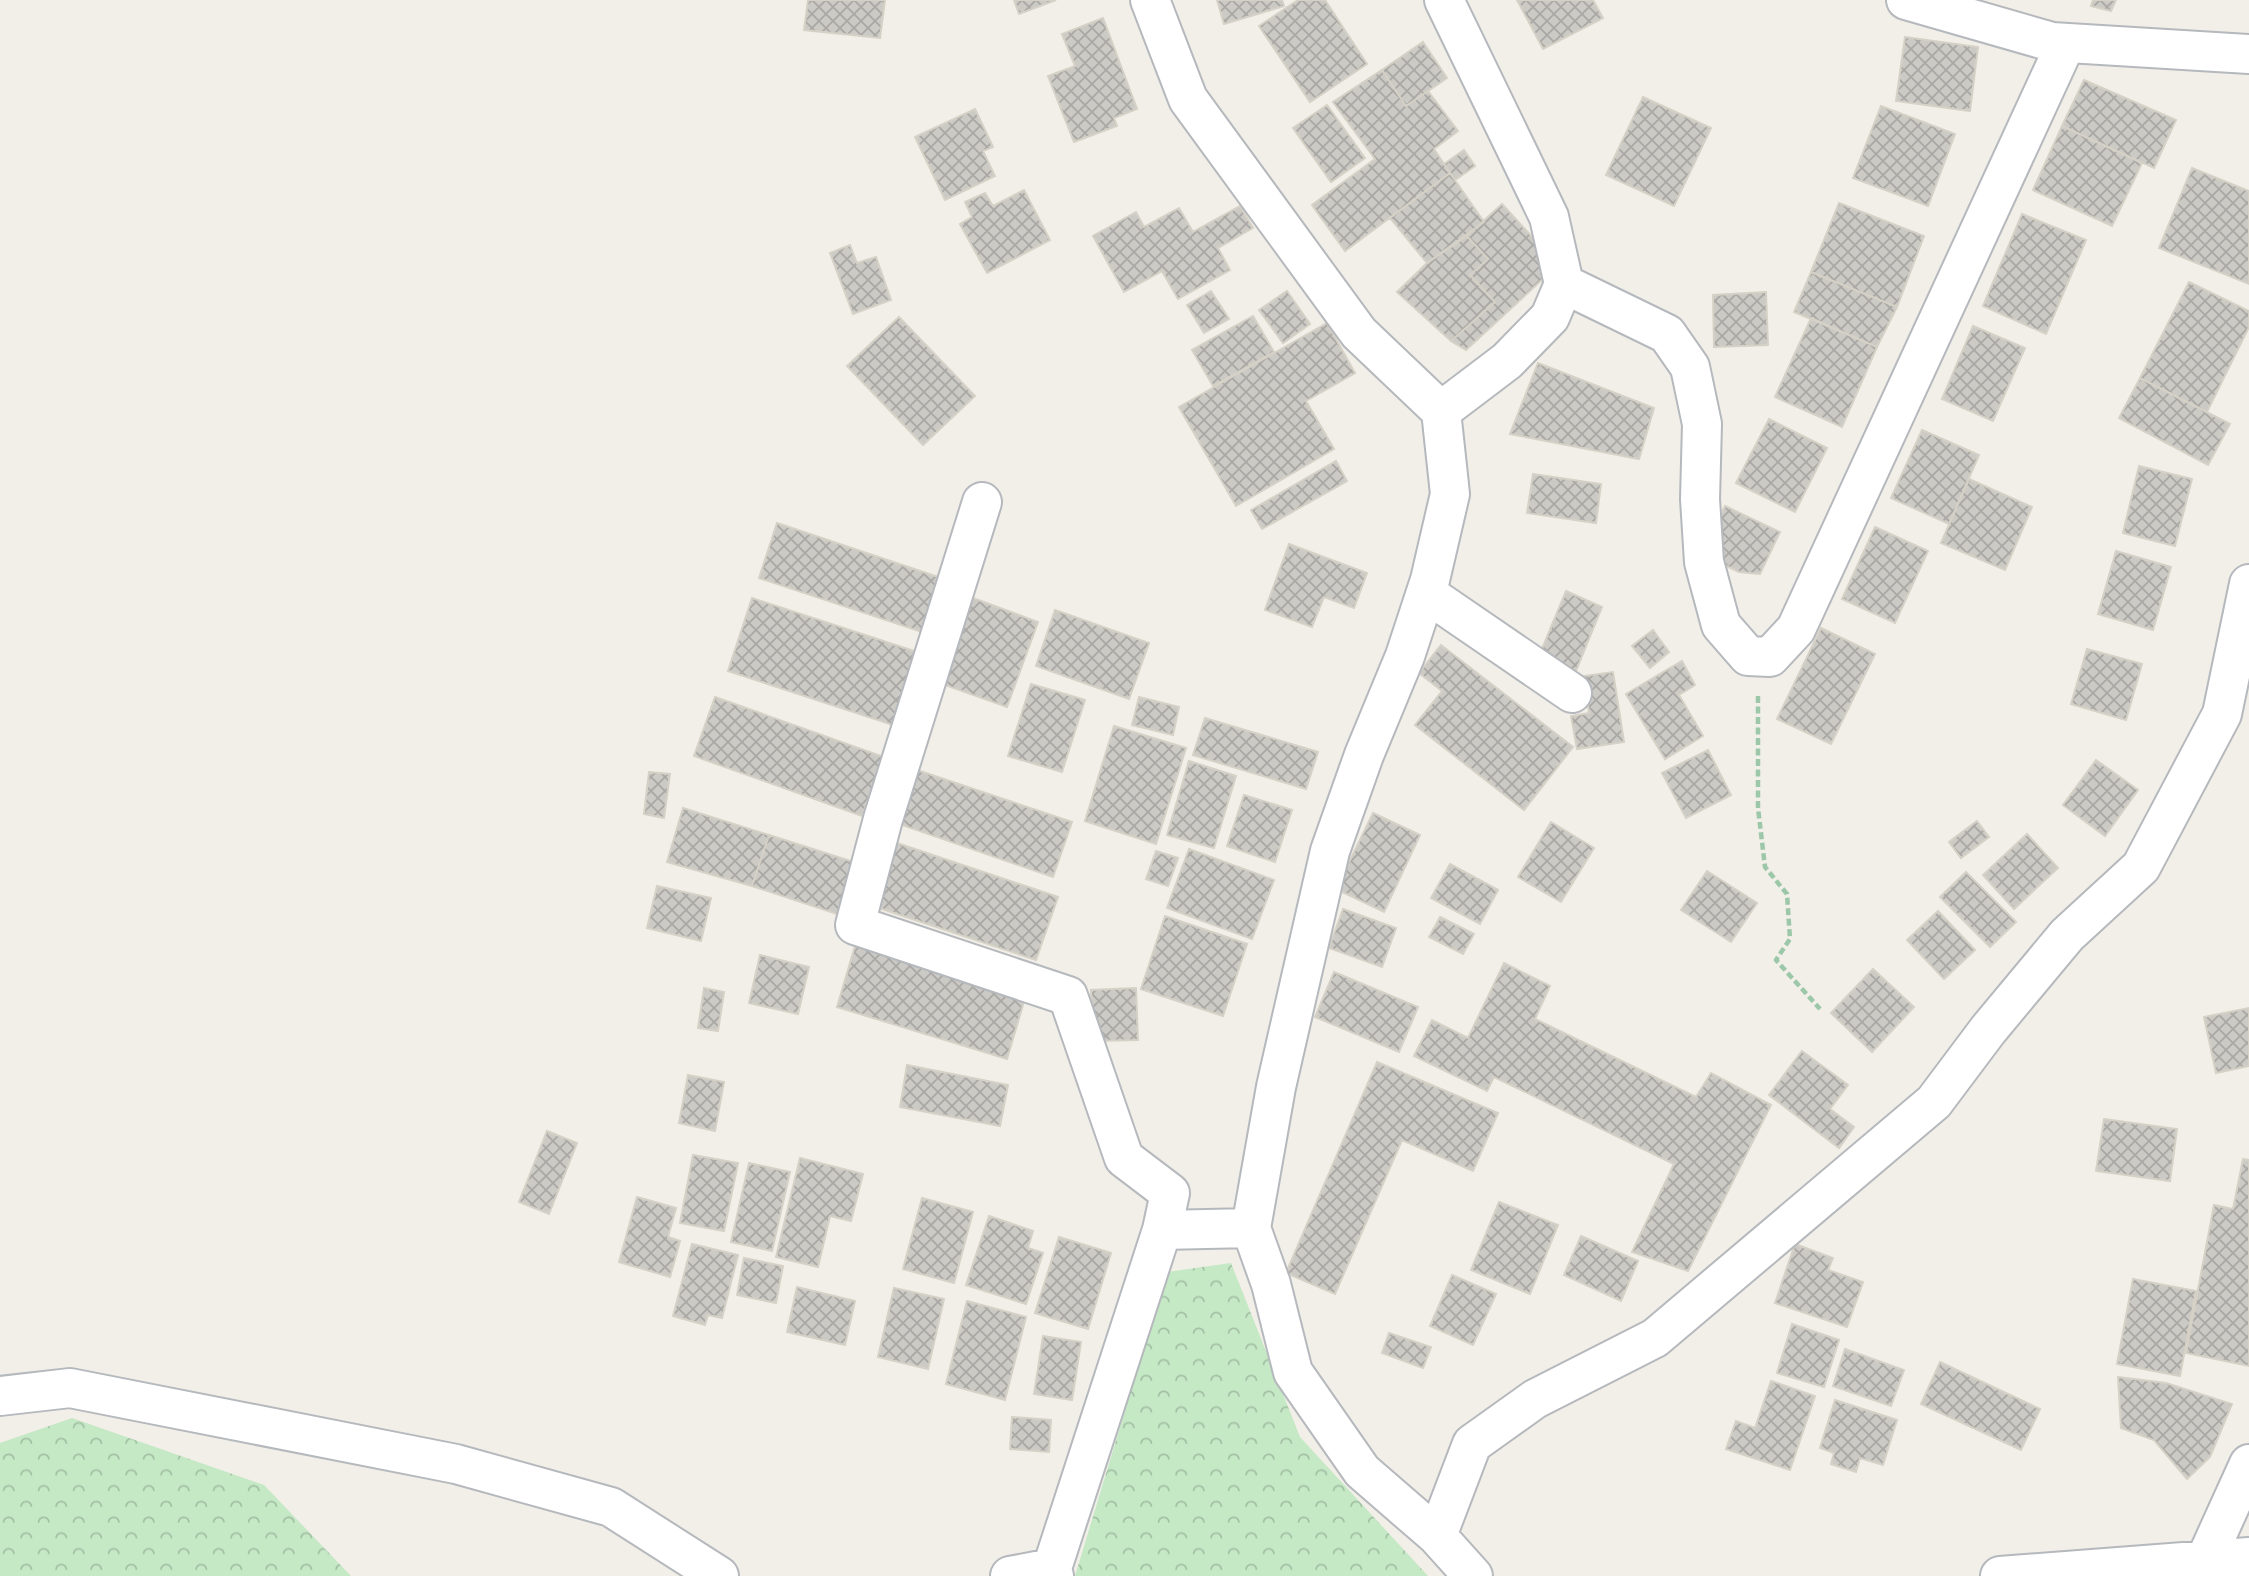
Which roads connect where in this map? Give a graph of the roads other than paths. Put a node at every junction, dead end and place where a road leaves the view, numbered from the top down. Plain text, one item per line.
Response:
1 (1150, 0) edge
2 (1444, 0) edge
3 (1906, 0) edge
4 (2066, 43) junction
5 (2249, 54) edge
6 (1564, 284) junction
7 (1441, 411) junction
8 (982, 502) dead end
9 (2249, 584) edge
10 (1426, 593) junction
11 (1572, 693) dead end
12 (1251, 1228) junction
13 (1162, 1230) junction
14 (0, 1396) edge
15 (2249, 1464) edge
16 (1437, 1536) junction
17 (2249, 1557) edge
18 (2205, 1561) junction
19 (1053, 1572) edge
20 (719, 1576) edge
21 (1010, 1576) edge
22 (1474, 1576) edge
23 (2000, 1576) edge

1 - 7 street
2 - 6 street
3 - 4 street
4 - 5 street
4 - 6 street
6 - 7 street
7 - 10 street
8 - 13 street
9 - 16 street
10 - 11 street
10 - 12 street
12 - 13 street
12 - 16 street
13 - 19 street
14 - 20 street
15 - 18 street
16 - 22 street
17 - 18 street
18 - 23 street
19 - 21 street

